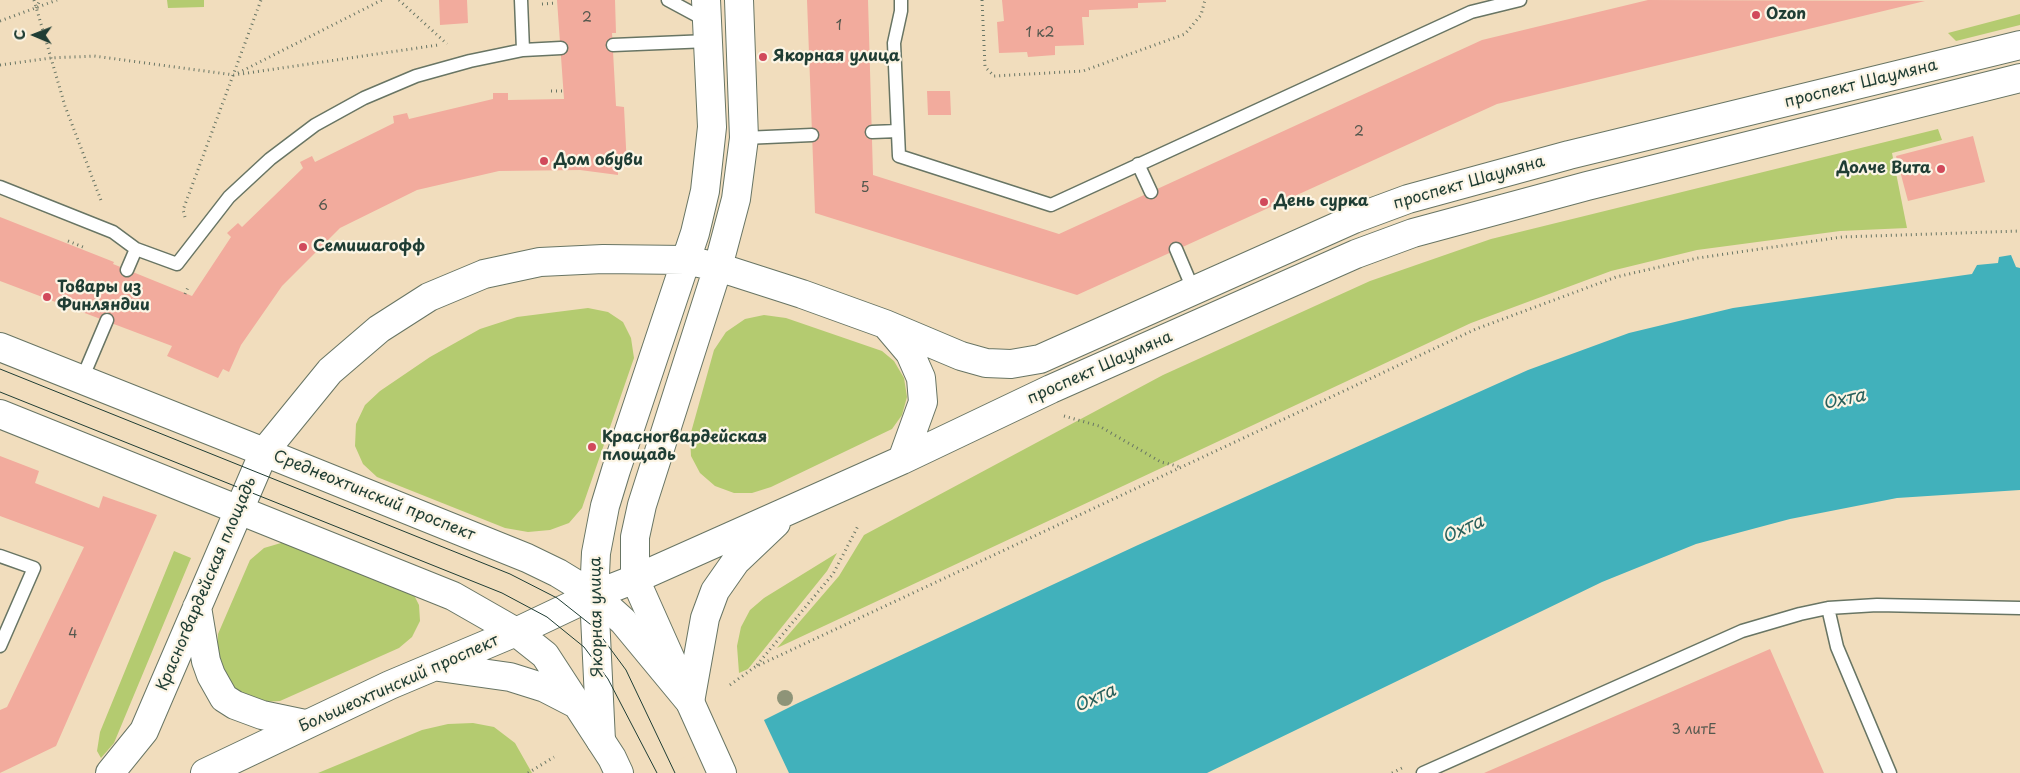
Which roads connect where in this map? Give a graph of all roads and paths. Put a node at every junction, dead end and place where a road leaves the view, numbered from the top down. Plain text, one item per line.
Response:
1 (34, 0) edge
2 (40, 0) edge
3 (57, 0) edge
4 (261, 0) edge
5 (382, 0) edge
6 (399, 0) edge
7 (521, 0) edge
8 (668, 0) edge
9 (739, 0) edge
10 (901, 0) edge
11 (982, 0) edge
12 (1205, 0) edge
13 (1513, 1) edge
14 (557, 3) dead end
15 (542, 4) dead end
16 (36, 8) junction
17 (0, 21) edge
18 (707, 21) edge
19 (446, 44) junction
20 (613, 45) dead end
21 (2020, 45) edge
22 (562, 48) dead end
23 (523, 50) junction
24 (51, 58) junction
25 (470, 61) junction
26 (0, 66) edge
27 (234, 75) junction
28 (2020, 78) edge
29 (550, 91) dead end
30 (564, 91) dead end
31 (898, 131) junction
32 (872, 132) dead end
33 (812, 135) dead end
34 (744, 138) junction
35 (1138, 164) junction
36 (0, 187) edge
37 (1151, 192) dead end
38 (2020, 231) edge
39 (113, 232) junction
40 (193, 240) junction
41 (68, 241) dead end
42 (83, 246) dead end
43 (136, 249) junction
44 (1176, 249) dead end
45 (685, 260) junction
46 (718, 267) junction
47 (128, 270) dead end
48 (189, 285) dead end
49 (1194, 289) junction
50 (185, 294) dead end
51 (107, 320) dead end
52 (885, 324) junction
53 (0, 347) edge
54 (82, 379) junction
55 (0, 414) edge
56 (1061, 416) dead end
57 (264, 452) junction
58 (902, 460) junction
59 (1181, 467) junction
60 (790, 509) junction
61 (238, 510) junction
62 (858, 526) dead end
63 (0, 556) edge
64 (635, 579) junction
65 (594, 594) junction
66 (197, 607) junction
67 (1828, 608) junction
68 (2020, 608) edge
69 (516, 632) junction
70 (0, 646) edge
71 (436, 666) junction
72 (755, 667) junction
73 (730, 685) dead end
74 (578, 704) junction
75 (693, 710) junction
76 (306, 724) junction
77 (610, 757) edge
78 (554, 758) dead end
79 (110, 773) edge
80 (205, 773) edge
81 (528, 773) edge
82 (722, 773) edge
83 (1423, 773) edge
84 (1890, 773) edge

1 - 16 path
2 - 16 path
3 - 16 path
4 - 27 path
5 - 27 path
6 - 19 path
7 - 23 lane
8 - 18 lane
9 - 34 street
10 - 31 lane
11 - 12 path
13 - 35 lane
14 - 15 path
16 - 17 path
16 - 24 path
18 - 20 lane
18 - 45 street, Якорная улица
19 - 25 path
19 - 27 path
21 - 49 street, проспект Шаумяна
22 - 23 lane
23 - 25 lane
24 - 26 path
24 - 27 path
24 - 39 path
25 - 40 lane
27 - 40 path
28 - 58 street, проспект Шаумяна
29 - 30 path
31 - 32 lane
31 - 35 lane
33 - 34 lane
34 - 46 street
35 - 37 lane
36 - 39 lane
38 - 59 path
39 - 43 lane
40 - 43 lane
41 - 42 path
43 - 47 lane
44 - 49 lane
45 - 46 street, Красногвардейская площадь
45 - 57 street, Красногвардейская площадь
45 - 65 street, Якорная улица
46 - 52 street, Красногвардейская площадь
46 - 64 street
48 - 50 path
49 - 52 street, проспект Шаумяна
51 - 54 lane
52 - 58 street
53 - 54 street, Среднеохтинский проспект
54 - 57 street, Среднеохтинский проспект
55 - 61 street
56 - 59 path
57 - 61 street, Красногвардейская площадь
57 - 65 street, Среднеохтинский проспект
58 - 60 street
59 - 72 path
60 - 64 street
60 - 75 street
61 - 66 street, Красногвардейская площадь
61 - 69 street
62 - 72 path
63 - 70 lane
64 - 65 street
64 - 75 street
65 - 69 street, Большеохтинский проспект
65 - 75 street, Среднеохтинский проспект
65 - 77 street, Якорная улица
66 - 76 street
66 - 79 street, Красногвардейская площадь
67 - 68 lane
67 - 83 lane
67 - 84 lane
69 - 71 street, Большеохтинский проспект
69 - 74 street
71 - 74 street
71 - 76 street, Большеохтинский проспект
72 - 73 path
74 - 77 street
75 - 82 street
76 - 80 street, Большеохтинский проспект
78 - 81 path

